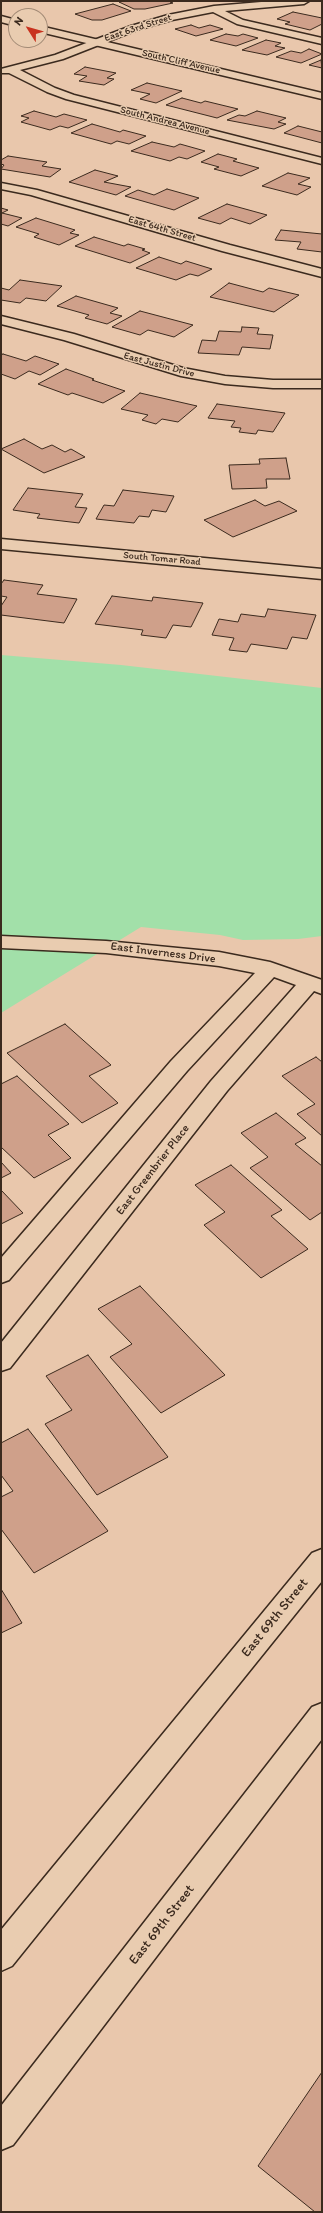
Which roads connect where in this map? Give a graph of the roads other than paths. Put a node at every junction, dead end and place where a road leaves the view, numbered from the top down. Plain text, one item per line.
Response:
1 (304, 1) edge
2 (214, 9) junction
3 (48, 31) edge
4 (322, 41) edge
5 (97, 42) junction
6 (6, 71) edge
7 (322, 96) edge
8 (322, 162) edge
9 (1, 186) edge
10 (322, 273) edge
11 (1, 320) edge
12 (322, 384) edge
13 (1, 544) edge
14 (322, 574) edge
15 (1, 942) edge
16 (270, 969) junction
17 (316, 985) edge
18 (1, 1274) edge
19 (1, 1361) edge
20 (322, 1561) edge
21 (322, 1716) edge
22 (1, 1954) edge
23 (1, 2133) edge

1 - 2 street, East 63rd Street
2 - 4 street
2 - 5 street, East 63rd Street
3 - 5 street, South Cliff Avenue
5 - 6 street, East 63rd Street
5 - 7 street, South Cliff Avenue
6 - 8 street, South Andrea Avenue
9 - 10 street, East 64th Street
11 - 12 street, East Justin Drive
13 - 14 street, South Tomar Road
15 - 16 street, East Inverness Drive
16 - 17 street, East Inverness Drive
16 - 18 street
17 - 19 street, East Greenbrier Place
20 - 22 street, East 69th Street
21 - 23 street, East 69th Street

